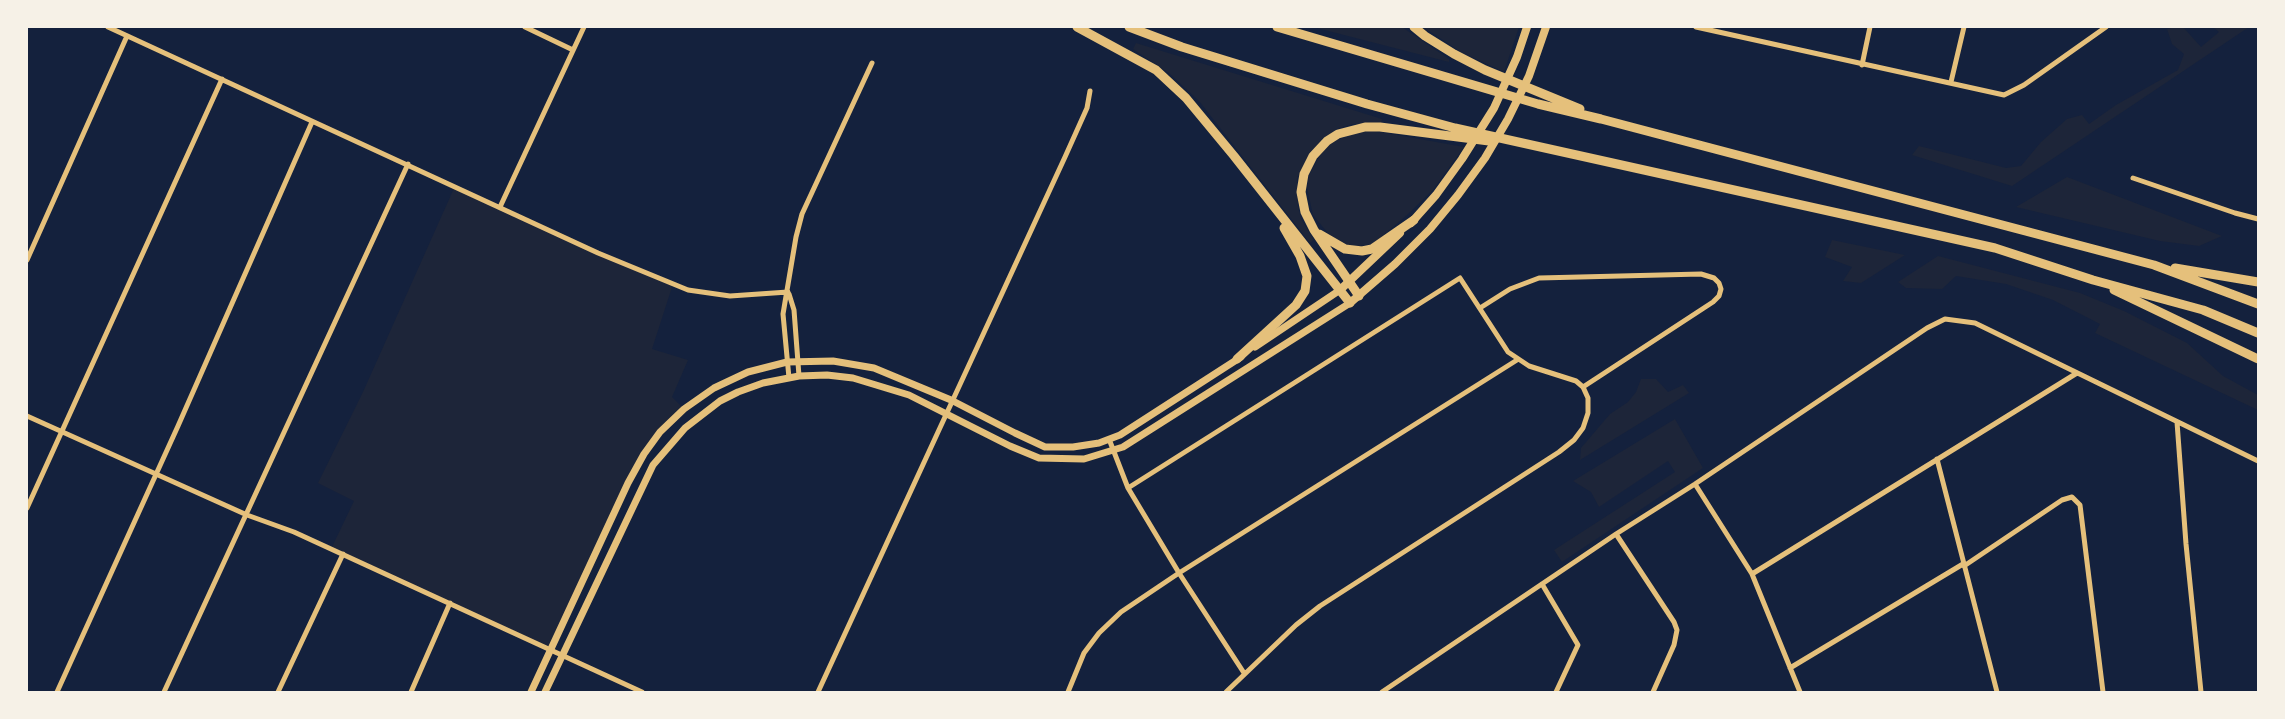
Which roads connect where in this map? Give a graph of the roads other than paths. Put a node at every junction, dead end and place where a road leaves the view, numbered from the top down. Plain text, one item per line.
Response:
1 (108, 27) edge
2 (525, 27) edge
3 (584, 27) edge
4 (1077, 27) edge
5 (1129, 27) edge
6 (1277, 27) edge
7 (1414, 27) edge
8 (1527, 27) edge
9 (1546, 27) edge
10 (1696, 27) edge
11 (1870, 27) edge
12 (1964, 27) edge
13 (2106, 27) edge
14 (127, 36) junction
15 (573, 50) junction
16 (872, 63) dead end
17 (1862, 65) junction
18 (222, 79) junction
19 (1951, 82) junction
20 (1090, 91) dead end
21 (1601, 119) junction
22 (312, 122) junction
23 (1454, 132) junction
24 (408, 164) junction
25 (2133, 178) dead end
26 (1270, 202) junction
27 (500, 207) junction
28 (2258, 219) edge
29 (1414, 220) junction
30 (1314, 230) junction
31 (27, 260) edge
32 (2154, 265) junction
33 (2093, 280) junction
34 (2258, 282) edge
35 (1348, 283) junction
36 (1340, 290) junction
37 (788, 292) junction
38 (1359, 296) junction
39 (1350, 303) junction
40 (2258, 304) edge
41 (1480, 308) junction
42 (2258, 333) edge
43 (1237, 359) junction
44 (2258, 359) edge
45 (1517, 360) junction
46 (799, 361) junction
47 (787, 362) junction
48 (2078, 373) junction
49 (799, 376) junction
50 (789, 378) junction
51 (1583, 387) junction
52 (951, 399) junction
53 (946, 412) junction
54 (27, 416) edge
55 (2177, 422) junction
56 (62, 431) junction
57 (1109, 439) junction
58 (1113, 450) junction
59 (1937, 459) junction
60 (2258, 461) edge
61 (156, 473) junction
62 (1695, 484) junction
63 (1128, 488) junction
64 (27, 508) edge
65 (247, 515) junction
66 (1616, 534) junction
67 (343, 554) junction
68 (1964, 565) junction
69 (1179, 573) junction
70 (1752, 574) junction
71 (1542, 584) junction
72 (450, 603) junction
73 (550, 649) junction
74 (562, 655) junction
75 (1790, 668) junction
76 (1244, 673) junction
77 (57, 692) edge
78 (164, 692) edge
79 (278, 692) edge
80 (411, 692) edge
81 (531, 692) edge
82 (546, 692) edge
83 (642, 692) edge
84 (818, 692) edge
85 (1068, 692) edge
86 (1226, 692) edge
87 (1382, 692) edge
88 (1556, 692) edge
89 (1653, 692) edge
90 (1800, 692) edge
91 (1997, 692) edge
92 (2103, 692) edge
93 (2201, 692) edge

1 - 14 street
2 - 15 street
3 - 15 street
4 - 26 highway
5 - 23 highway
6 - 21 highway
7 - 21 highway
8 - 29 main road
9 - 38 main road
10 - 17 street
11 - 17 street
12 - 19 street
13 - 19 street
14 - 18 street
14 - 31 street
15 - 27 street
16 - 37 street
17 - 19 street
18 - 22 street
18 - 56 street
20 - 52 street
21 - 32 highway
22 - 24 street
22 - 61 street
23 - 30 highway
23 - 33 highway
24 - 27 street
24 - 65 street
25 - 28 street
26 - 36 highway
26 - 43 highway
27 - 37 street
29 - 30 highway
29 - 35 main road
30 - 35 highway
32 - 34 highway
32 - 40 highway
33 - 42 highway
33 - 44 highway
35 - 36 main road
35 - 38 highway
36 - 39 highway
36 - 43 street
37 - 46 street
37 - 47 street
38 - 39 main road
39 - 58 street
41 - 45 street
41 - 51 street
41 - 63 street
43 - 57 street
45 - 51 street
45 - 69 street
46 - 47 street
46 - 49 street
46 - 52 street
47 - 50 street
47 - 73 street
48 - 55 street
48 - 59 street
48 - 62 street
49 - 50 street
49 - 53 street
50 - 74 street
51 - 76 street
52 - 53 street
52 - 57 street
53 - 58 street
53 - 84 street
54 - 56 street
55 - 60 street
55 - 93 street
56 - 61 street
56 - 64 street
57 - 58 street
58 - 63 street
59 - 68 street
59 - 70 street
61 - 65 street
61 - 77 street
62 - 66 street
62 - 70 street
63 - 69 street
65 - 67 street
65 - 78 street
66 - 71 street
66 - 89 street
67 - 72 street
67 - 79 street
68 - 75 street
68 - 91 street
68 - 92 street
69 - 76 street
69 - 85 street
70 - 75 street
71 - 87 street
71 - 88 street
72 - 73 street
72 - 80 street
73 - 74 street
73 - 81 street
74 - 82 street
74 - 83 street
75 - 90 street
76 - 86 street

